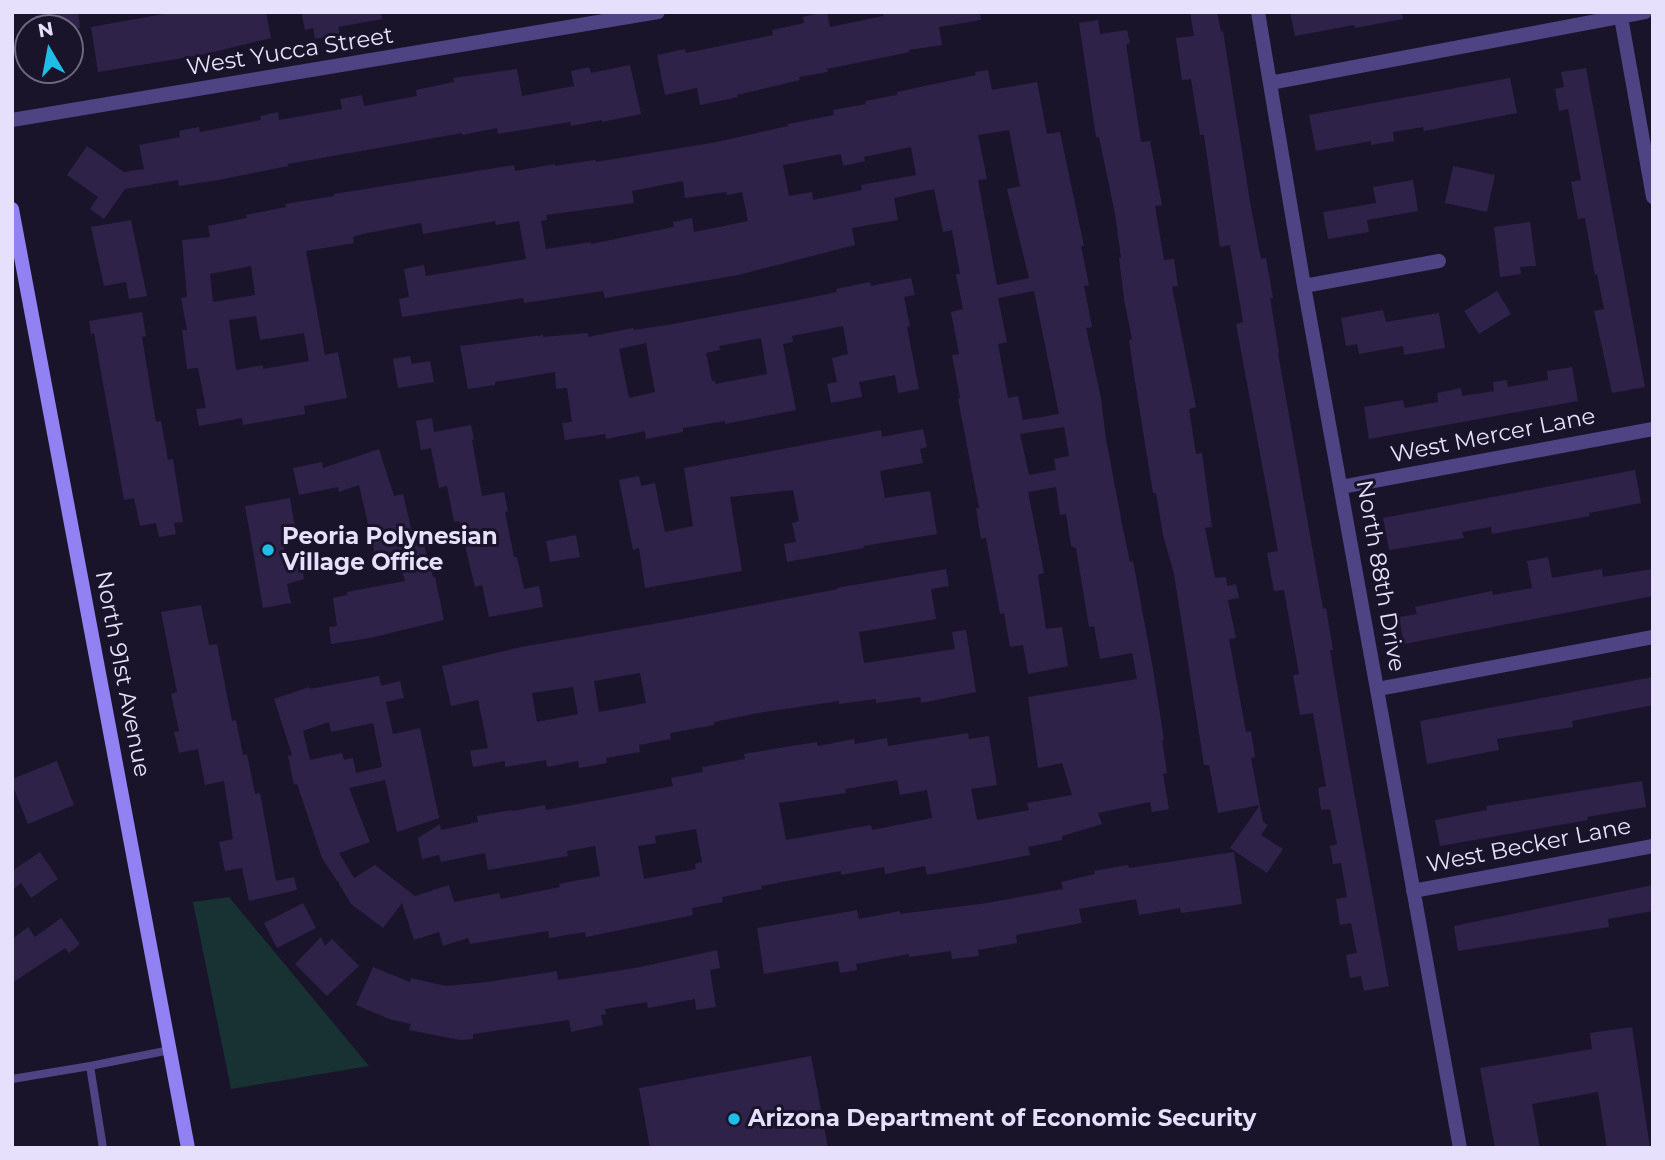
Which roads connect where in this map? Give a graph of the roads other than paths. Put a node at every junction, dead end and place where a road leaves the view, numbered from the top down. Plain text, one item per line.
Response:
1 (658, 12) edge
2 (1258, 12) edge
3 (1644, 12) edge
4 (1621, 17) junction
5 (1270, 83) junction
6 (12, 120) edge
7 (1653, 197) edge
8 (12, 209) edge
9 (1439, 261) dead end
10 (1304, 286) junction
11 (1653, 429) edge
12 (1341, 487) junction
13 (1653, 637) edge
14 (1378, 689) junction
15 (1653, 846) edge
16 (1413, 891) junction
17 (170, 1050) junction
18 (90, 1066) junction
19 (12, 1079) edge
20 (103, 1148) edge
21 (188, 1148) edge
22 (1461, 1148) edge

1 - 6 street, West Yucca Street
2 - 5 street, North 88th Drive
3 - 4 street
4 - 5 street
4 - 7 street
5 - 10 street, North 88th Drive
8 - 17 main road, North 91st Avenue
9 - 10 street
10 - 12 street, North 88th Drive
11 - 12 street, West Mercer Lane
12 - 14 street, North 88th Drive
13 - 14 street
14 - 16 street, North 88th Drive
15 - 16 street, West Becker Lane
16 - 22 street, North 88th Drive
17 - 18 lane
17 - 21 main road, North 91st Avenue
18 - 19 lane
18 - 20 lane

